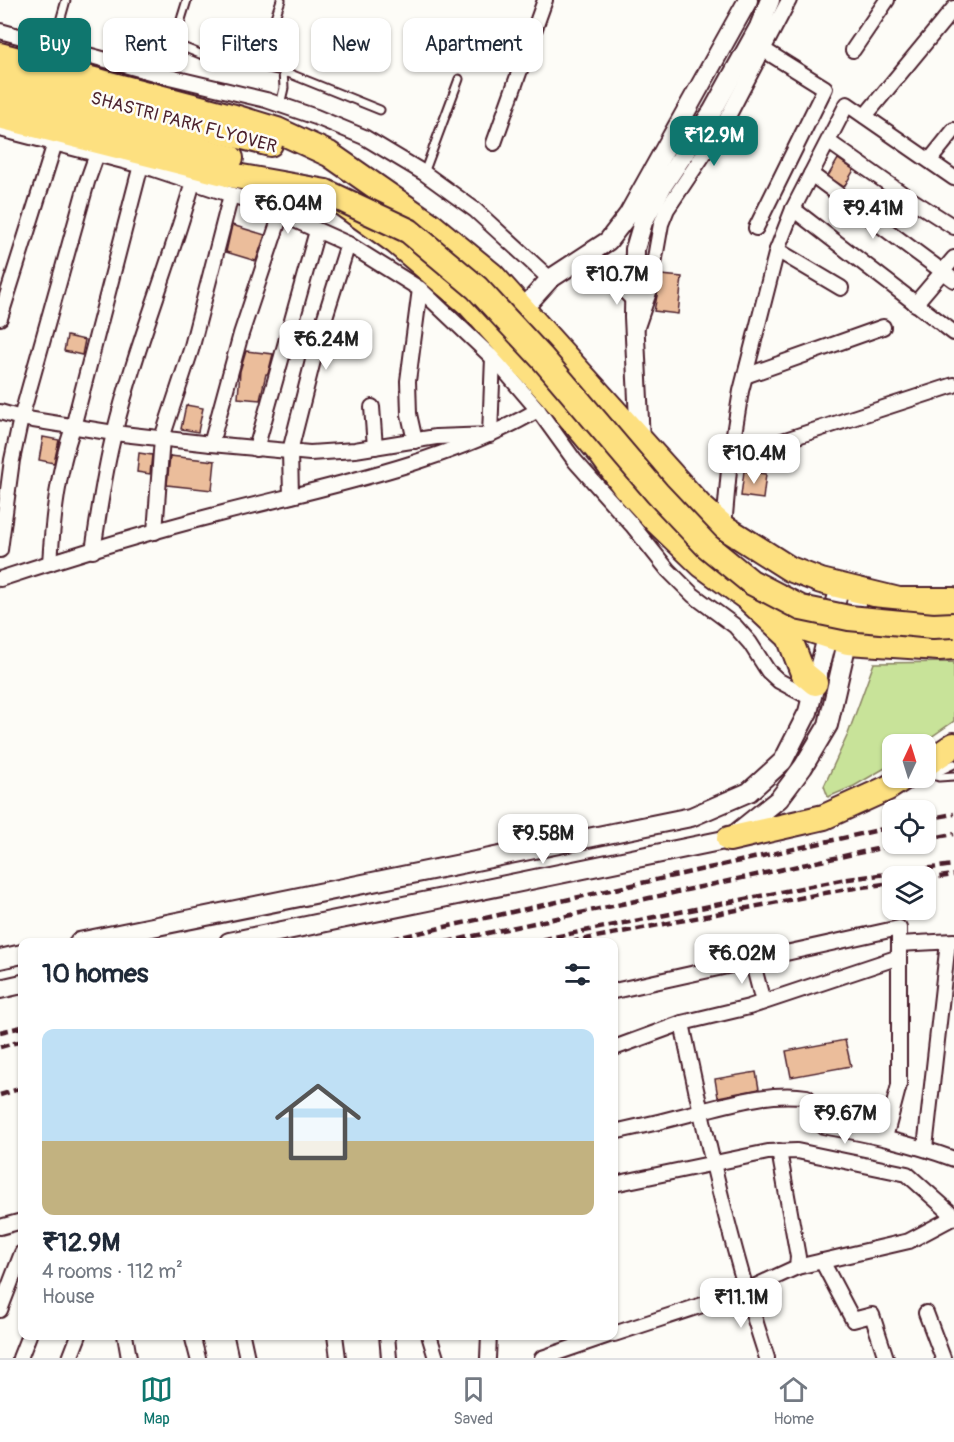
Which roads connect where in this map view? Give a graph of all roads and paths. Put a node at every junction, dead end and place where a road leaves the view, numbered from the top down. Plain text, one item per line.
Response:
1 (66, 0) edge
2 (187, 0) edge
3 (281, 0) edge
4 (545, 0) edge
5 (748, 0) edge
6 (770, 0) edge
7 (789, 0) edge
8 (887, 0) edge
9 (954, 8) edge
10 (61, 18) edge
11 (275, 18) edge
12 (0, 31) edge
13 (18, 36) edge
14 (764, 50) junction
15 (853, 50) dead end
16 (200, 54) edge
17 (0, 55) edge
18 (91, 56) edge
19 (283, 72) edge
20 (285, 72) edge
21 (0, 74) edge
22 (459, 79) dead end
23 (0, 96) edge
24 (280, 105) junction
25 (380, 110) dead end
26 (0, 116) edge
27 (865, 116) junction
28 (0, 129) edge
29 (954, 130) edge
30 (829, 142) junction
31 (55, 143) junction
32 (494, 143) dead end
33 (98, 154) junction
34 (930, 160) junction
35 (141, 165) junction
36 (424, 173) junction
37 (811, 174) junction
38 (954, 177) edge
39 (364, 180) junction
40 (657, 181) junction
41 (193, 182) junction
42 (326, 192) junction
43 (231, 195) junction
44 (793, 209) junction
45 (281, 214) junction
46 (954, 227) edge
47 (756, 228) dead end
48 (317, 231) junction
49 (348, 244) junction
50 (777, 250) junction
51 (954, 258) edge
52 (582, 260) junction
53 (949, 276) edge
54 (550, 279) junction
55 (841, 288) dead end
56 (420, 289) junction
57 (634, 299) junction
58 (915, 304) junction
59 (522, 310) junction
60 (0, 318) edge
61 (883, 327) dead end
62 (635, 332) junction
63 (954, 333) edge
64 (493, 357) junction
65 (745, 376) junction
66 (954, 385) edge
67 (372, 407) dead end
68 (538, 410) junction
69 (0, 412) edge
70 (21, 418) junction
71 (73, 427) junction
72 (114, 433) junction
73 (490, 435) junction
74 (162, 438) junction
75 (415, 441) junction
76 (640, 441) junction
77 (211, 444) junction
78 (375, 447) junction
79 (256, 449) junction
80 (290, 451) junction
81 (730, 458) junction
82 (291, 496) junction
83 (724, 527) junction
84 (155, 532) junction
85 (0, 550) edge
86 (93, 551) junction
87 (50, 563) junction
88 (0, 579) edge
89 (850, 588) junction
90 (747, 598) junction
91 (954, 600) edge
92 (954, 625) edge
93 (838, 638) junction
94 (954, 647) edge
95 (813, 690) junction
96 (954, 745) edge
97 (936, 762) edge
98 (954, 764) edge
99 (936, 768) edge
100 (936, 775) edge
101 (954, 776) edge
102 (888, 788) edge
103 (749, 792) junction
104 (766, 810) junction
105 (729, 839) junction
106 (99, 938) edge
107 (248, 938) edge
108 (951, 941) edge
109 (899, 951) junction
110 (18, 955) edge
111 (0, 959) edge
112 (752, 960) junction
113 (18, 985) edge
114 (0, 989) edge
115 (618, 990) edge
116 (763, 1002) junction
117 (682, 1023) junction
118 (618, 1047) edge
119 (700, 1112) junction
120 (618, 1131) edge
121 (885, 1138) junction
122 (925, 1148) junction
123 (779, 1151) junction
124 (954, 1159) edge
125 (713, 1163) junction
126 (618, 1183) edge
127 (954, 1216) edge
128 (18, 1222) edge
129 (0, 1227) edge
130 (822, 1261) junction
131 (18, 1263) edge
132 (797, 1267) junction
133 (745, 1291) junction
134 (0, 1310) edge
135 (926, 1313) dead end
136 (618, 1332) edge
137 (27, 1340) edge
138 (77, 1340) edge
139 (126, 1340) edge
140 (193, 1340) edge
141 (243, 1340) edge
142 (336, 1340) edge
143 (387, 1340) edge
144 (431, 1340) edge
145 (489, 1340) edge
146 (594, 1340) edge
147 (20, 1358) edge
148 (70, 1358) edge
149 (129, 1358) edge
150 (198, 1358) edge
151 (247, 1358) edge
152 (338, 1358) edge
153 (389, 1358) edge
154 (436, 1358) edge
155 (488, 1358) edge
156 (542, 1358) edge
157 (767, 1358) edge
158 (886, 1358) edge
159 (943, 1358) edge

1 - 10 lane
2 - 16 lane
3 - 11 lane
4 - 32 street
5 - 40 street
6 - 40 street
7 - 14 street
8 - 15 street
9 - 27 street
12 - 13 street
14 - 47 street
14 - 62 street
17 - 39 highway
18 - 24 street
19 - 24 lane
20 - 25 lane
21 - 39 highway, SHASTRI PARK FLYOVER
22 - 36 lane
23 - 42 highway, SHASTRI PARK FLYOVER
24 - 36 street
26 - 42 highway
27 - 30 street
27 - 34 street
28 - 31 street
29 - 34 street
30 - 37 street
30 - 46 street
31 - 33 street
31 - 60 street
33 - 35 street
33 - 70 street
34 - 38 street
35 - 41 street
35 - 71 street
36 - 54 street
37 - 44 street
37 - 53 street
39 - 59 highway
40 - 52 street
40 - 57 street
41 - 43 street
41 - 72 street
42 - 90 highway
42 - 92 highway, bridge
43 - 45 street
43 - 74 street
44 - 50 street
44 - 58 street
45 - 48 street
45 - 77 street
48 - 49 street
48 - 79 street
49 - 56 street
49 - 80 street
50 - 55 street
50 - 65 street
51 - 53 street
52 - 54 street
52 - 57 street
53 - 58 street
54 - 59 street
56 - 64 street
56 - 75 street
57 - 62 street
58 - 63 street
59 - 76 highway
61 - 65 street
62 - 76 street
64 - 68 street
64 - 73 street
65 - 81 street
66 - 81 street
67 - 78 street
68 - 73 street
68 - 95 street
69 - 70 street
70 - 71 street
70 - 85 street
71 - 72 street
71 - 87 street
72 - 74 street
72 - 86 street
73 - 75 street
73 - 82 street
74 - 77 street
74 - 84 street
75 - 78 street
76 - 83 highway
77 - 79 street
78 - 80 street
79 - 80 street
80 - 82 street
81 - 83 street
82 - 84 street
83 - 89 highway
84 - 86 street
86 - 87 street
87 - 88 street
89 - 91 highway
89 - 93 street
90 - 93 highway
90 - 95 highway
93 - 94 highway
93 - 95 street
93 - 104 street
95 - 103 street
96 - 97 highway
98 - 99 lane
100 - 101 lane
102 - 105 highway
103 - 104 street
103 - 106 street
104 - 105 street
105 - 107 street
108 - 109 street
108 - 122 street
109 - 112 street
109 - 116 street
109 - 121 street
110 - 111 street
112 - 115 street
112 - 116 street
113 - 114 street
116 - 117 street
117 - 118 street
117 - 119 street
119 - 120 street
119 - 121 street
119 - 125 street
121 - 122 street
122 - 124 street
123 - 125 street
123 - 127 street
123 - 132 street
125 - 126 street
125 - 133 street
127 - 130 street
128 - 129 street
130 - 132 street
130 - 158 street
131 - 134 street
132 - 133 street
133 - 136 street
133 - 157 street
135 - 159 street
137 - 147 street
138 - 148 street
139 - 149 street
140 - 150 street
141 - 151 street
142 - 152 street
143 - 153 street
144 - 154 street
145 - 155 street
146 - 156 street

